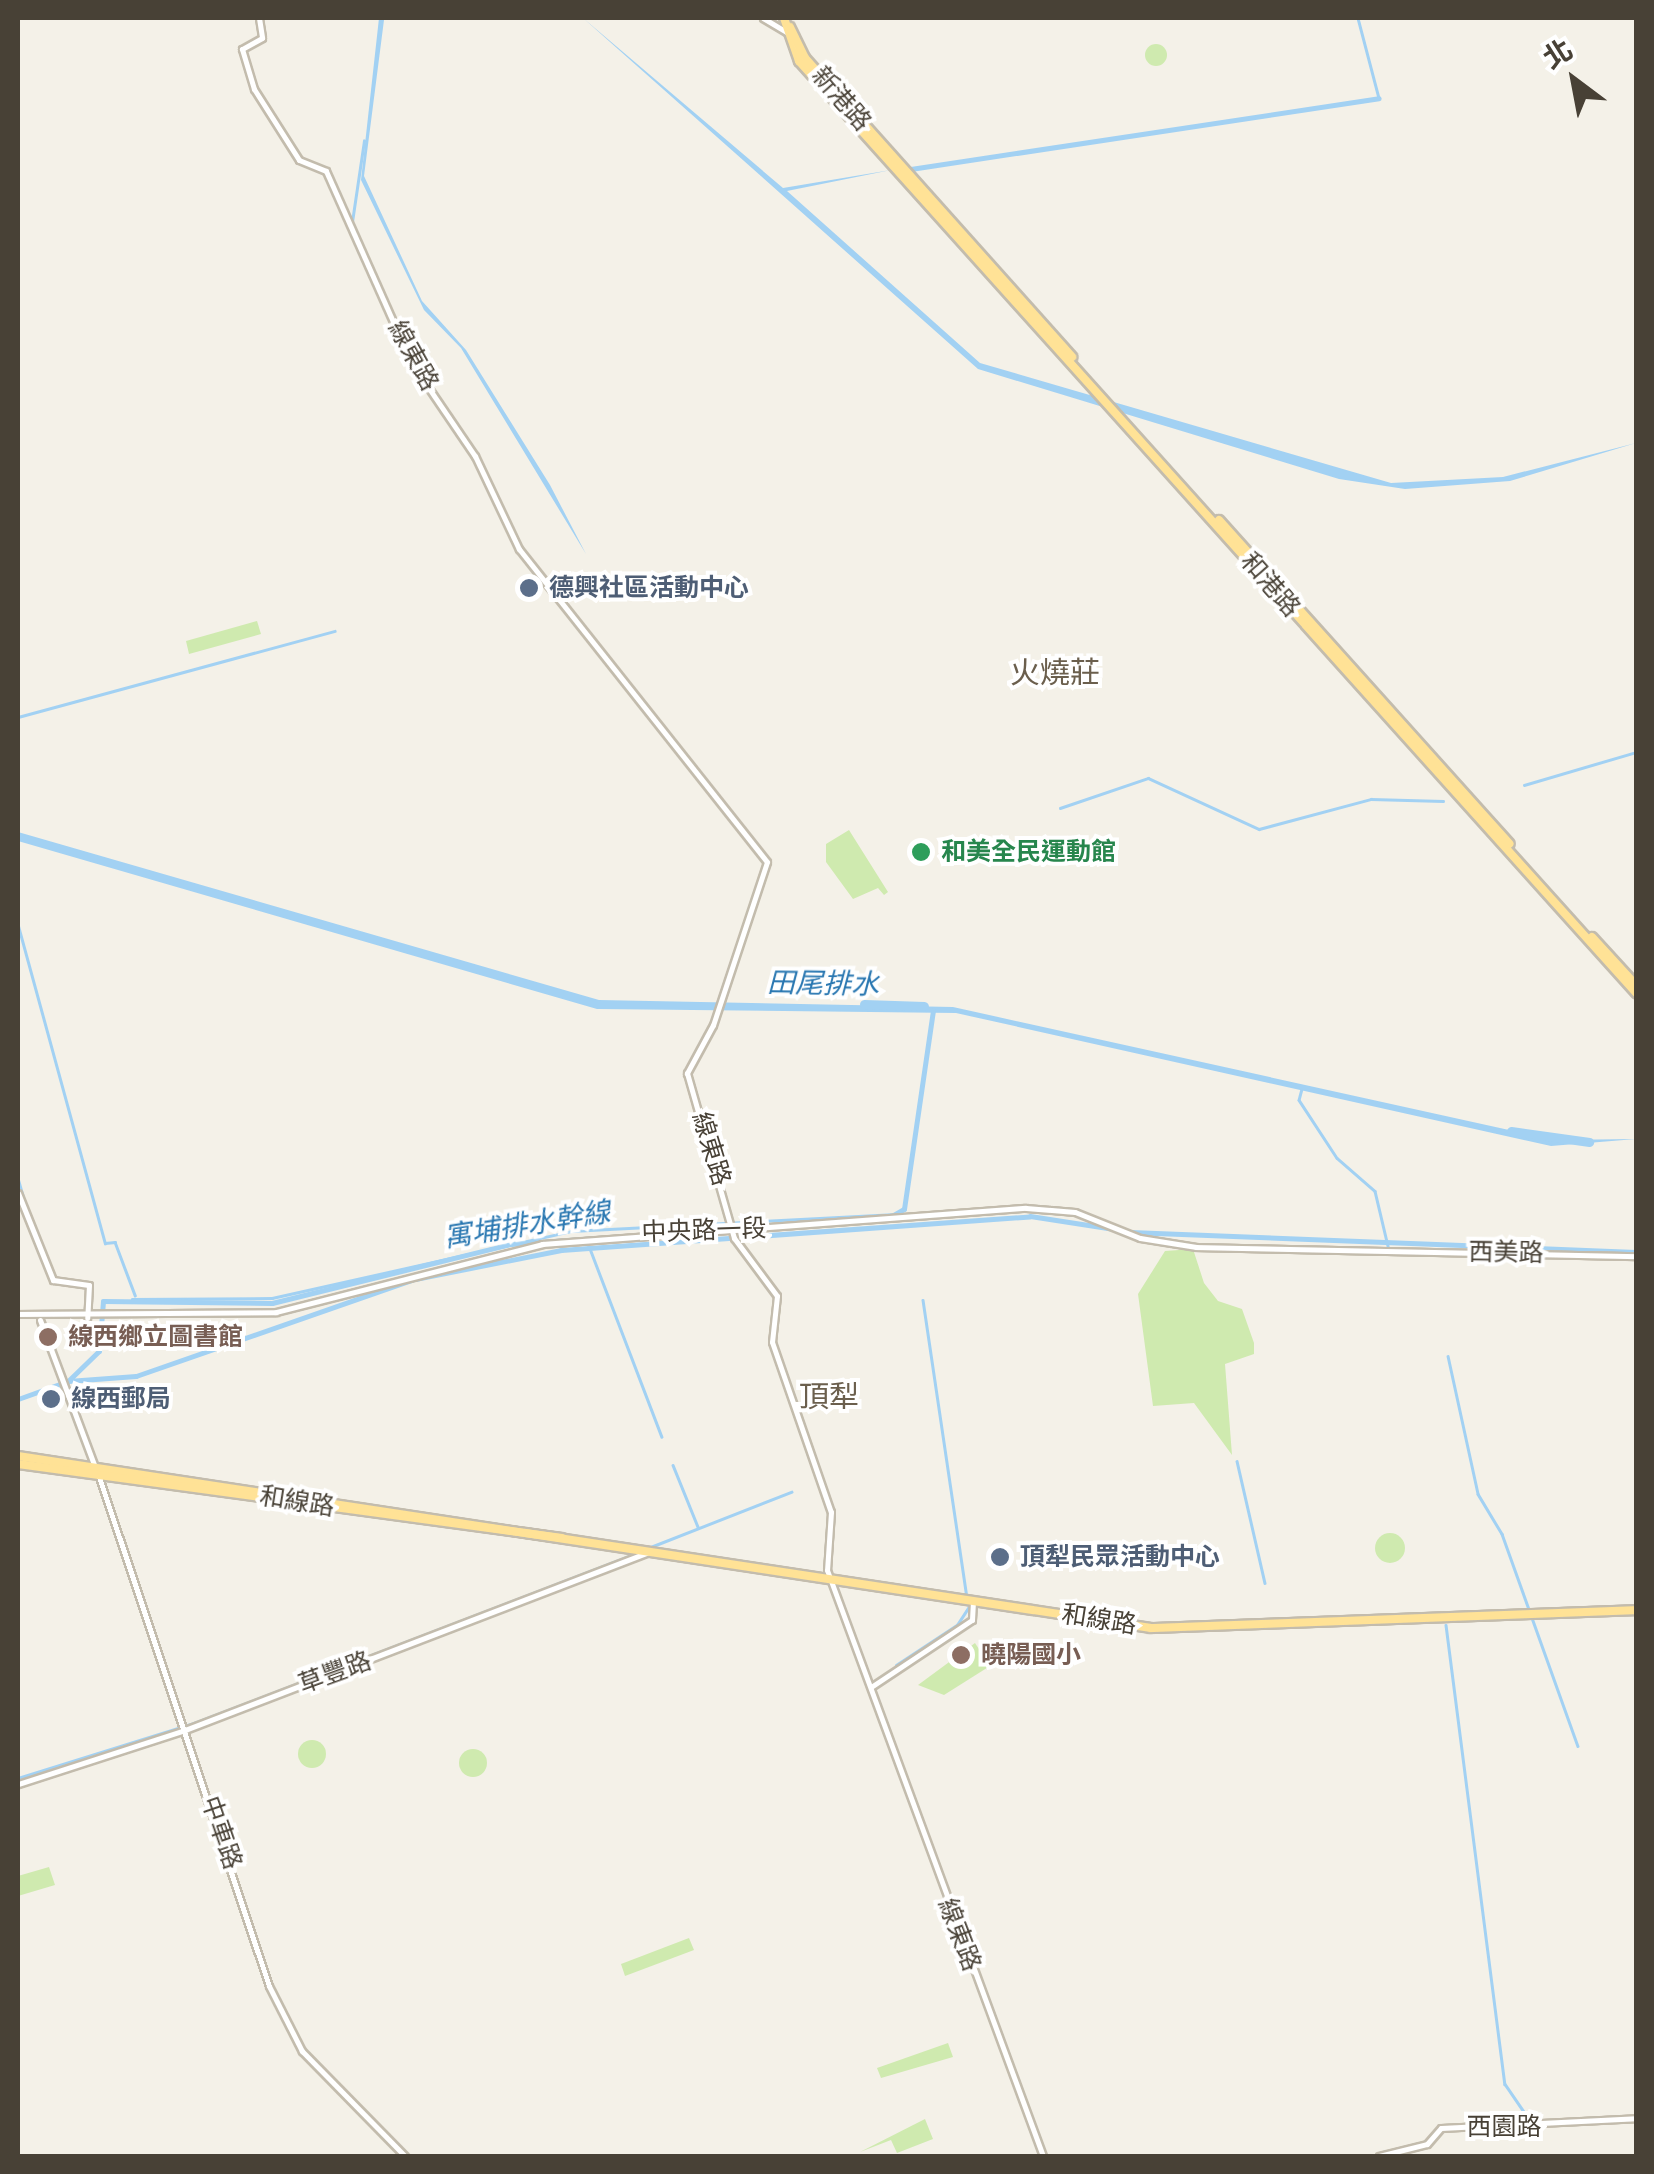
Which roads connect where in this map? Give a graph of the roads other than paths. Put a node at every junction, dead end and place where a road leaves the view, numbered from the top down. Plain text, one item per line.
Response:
1 (259, 18) edge
2 (763, 18) edge
3 (786, 18) edge
4 (788, 34) junction
5 (905, 176) joint
6 (1343, 663) junction
7 (1636, 986) edge
8 (1636, 993) edge
9 (18, 1193) edge
10 (734, 1233) junction
11 (1375, 1251) joint
12 (1636, 1256) edge
13 (18, 1314) edge
14 (87, 1318) junction
15 (40, 1320) junction
16 (18, 1456) edge
17 (94, 1462) junction
18 (18, 1464) edge
19 (97, 1473) junction
20 (249, 1490) junction
21 (649, 1552) junction
22 (830, 1578) junction
23 (974, 1601) junction
24 (1636, 1610) edge
25 (870, 1687) junction
26 (185, 1730) junction
27 (18, 1784) edge
28 (1636, 2118) edge
29 (405, 2156) edge
30 (1044, 2156) edge
31 (1378, 2156) edge

1 - 10 street, 線東路
2 - 4 street, 新港路
3 - 4 main road
4 - 5 main road, 新港路
5 - 6 main road, 和港路
6 - 7 main road, 和港路
6 - 8 main road, 和港路
9 - 14 street
10 - 11 street, 中央路一段
10 - 14 street, 中央路一段
10 - 22 street, 線東路
11 - 12 street, 西美路
13 - 15 street, 中央路一段
14 - 15 street, 中央路一段
15 - 17 street
16 - 17 main road, 和線路
17 - 19 street
17 - 20 main road, 和線路
18 - 19 main road, 和線路
19 - 20 main road, 和線路
19 - 26 street, 中車路
20 - 21 main road, 和線路
21 - 22 main road, 和線路
21 - 26 street, 草豐路
22 - 23 main road, 和線路
22 - 25 street, 線東路
23 - 24 main road, 和線路
23 - 25 street
25 - 30 street, 線東路
26 - 27 street, 草豐路
26 - 29 street, 中車路
28 - 31 street, 西園路

